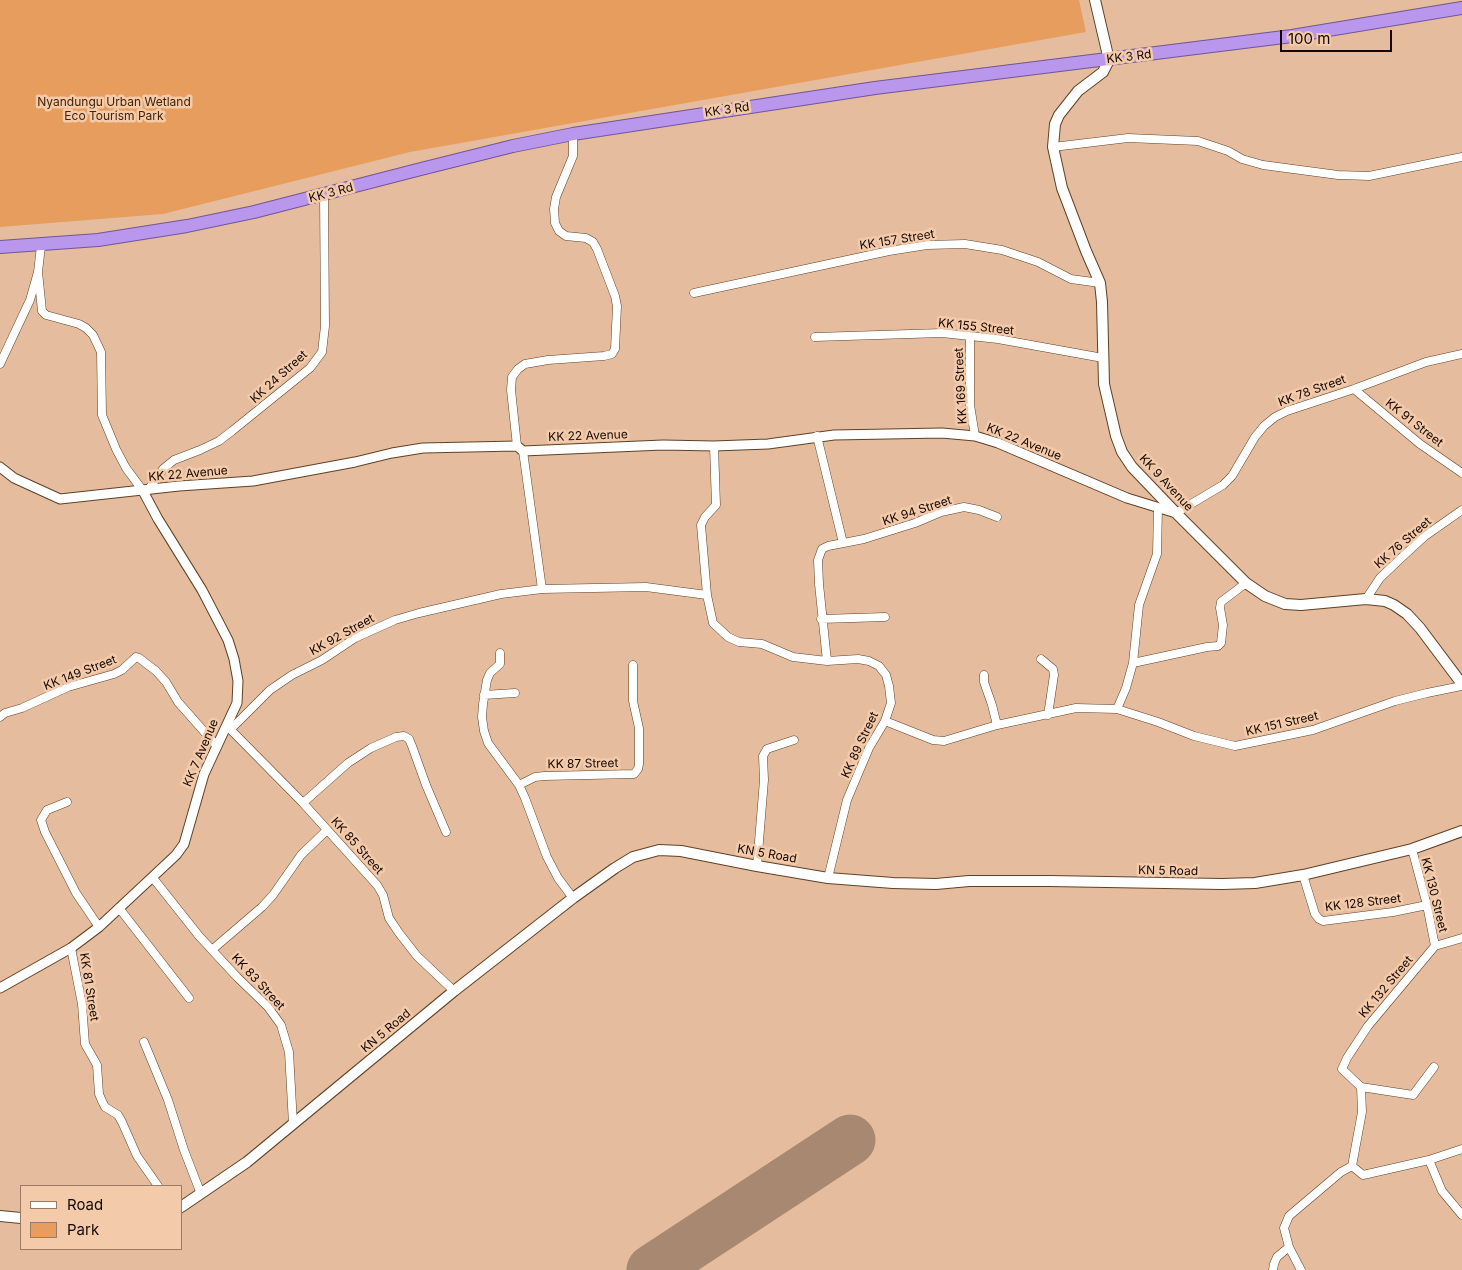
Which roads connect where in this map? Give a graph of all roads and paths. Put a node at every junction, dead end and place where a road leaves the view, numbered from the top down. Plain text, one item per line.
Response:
1 (1095, 0) edge
2 (1462, 8) edge
3 (1108, 60) junction
4 (573, 134) junction
5 (1054, 146) junction
6 (1462, 157) edge
7 (324, 195) junction
8 (40, 246) junction
9 (0, 247) edge
10 (38, 272) junction
11 (1100, 283) junction
12 (694, 293) dead end
13 (970, 335) junction
14 (815, 336) dead end
15 (1462, 354) edge
16 (1103, 358) junction
17 (0, 364) edge
18 (1354, 389) junction
19 (818, 436) junction
20 (975, 436) junction
21 (714, 446) junction
22 (520, 448) junction
23 (0, 467) edge
24 (1462, 472) edge
25 (146, 490) junction
26 (1158, 508) junction
27 (1462, 510) edge
28 (1176, 513) junction
29 (997, 517) dead end
30 (844, 543) junction
31 (1246, 582) junction
32 (542, 589) junction
33 (707, 595) junction
34 (1366, 599) junction
35 (885, 618) dead end
36 (821, 619) junction
37 (500, 653) dead end
38 (1041, 659) dead end
39 (827, 661) junction
40 (1133, 663) junction
41 (633, 665) dead end
42 (984, 676) dead end
43 (1462, 685) edge
44 (515, 693) dead end
45 (484, 695) junction
46 (1117, 709) junction
47 (1048, 715) junction
48 (0, 717) edge
49 (885, 722) junction
50 (997, 725) junction
51 (229, 728) junction
52 (794, 740) dead end
53 (216, 745) junction
54 (519, 785) junction
55 (67, 802) dead end
56 (303, 803) junction
57 (327, 830) junction
58 (1462, 831) edge
59 (446, 832) dead end
60 (1412, 849) junction
61 (757, 866) junction
62 (1303, 875) junction
63 (152, 878) junction
64 (828, 878) junction
65 (573, 898) junction
66 (1427, 905) junction
67 (119, 908) junction
68 (99, 927) junction
69 (1462, 938) edge
70 (1435, 946) junction
71 (71, 948) junction
72 (212, 949) junction
73 (0, 988) edge
74 (454, 991) junction
75 (188, 998) dead end
76 (144, 1042) dead end
77 (1434, 1067) dead end
78 (1361, 1087) junction
79 (293, 1124) junction
80 (1462, 1150) edge
81 (1429, 1160) junction
82 (1352, 1166) junction
83 (157, 1185) edge
84 (201, 1194) junction
85 (182, 1206) edge
86 (1462, 1215) edge
87 (0, 1216) edge
88 (20, 1218) edge
89 (1289, 1247) junction
90 (1273, 1270) edge
91 (1301, 1270) edge

1 - 3 main road
2 - 3 highway, KK 3 Rd
3 - 4 highway, KK 3 Rd
3 - 5 main road, KK 9 Avenue
4 - 7 highway, KK 3 Rd
4 - 22 street
5 - 6 street
5 - 11 main road, KK 9 Avenue
7 - 8 highway, KK 3 Rd
7 - 25 street, KK 24 Street
8 - 9 highway, KK 3 Rd
8 - 10 street
10 - 17 street
10 - 25 street
11 - 12 street, KK 157 Street
11 - 16 main road, KK 9 Avenue
13 - 14 street, KK 155 Street
13 - 16 street, KK 155 Street
13 - 20 street, KK 169 Street
15 - 18 street, KK 78 Street
16 - 28 main road, KK 9 Avenue
18 - 24 street, KK 91 Street
18 - 28 street, KK 78 Street
19 - 20 street, KK 22 Avenue
19 - 21 street, KK 22 Avenue
19 - 30 street
20 - 26 street, KK 22 Avenue
21 - 22 street, KK 22 Avenue
21 - 33 street
22 - 25 street, KK 22 Avenue
22 - 32 street
23 - 25 street, KK 22 Avenue
25 - 51 street, KK 7 Avenue
26 - 28 street, KK 22 Avenue
26 - 40 street
27 - 34 street, KK 76 Street
28 - 31 main road, KK 9 Avenue
29 - 30 street, KK 94 Street
30 - 36 street, KK 94 Street
31 - 34 main road, KK 9 Avenue
31 - 40 street
32 - 33 street, KK 92 Street
32 - 51 street, KK 92 Street
33 - 39 street, KK 89 Street
34 - 43 main road, KK 9 Avenue
35 - 36 street
36 - 39 street, KK 94 Street
37 - 45 street
38 - 47 street
39 - 49 street, KK 89 Street
40 - 46 street
41 - 54 street, KK 87 Street
42 - 50 street
43 - 46 street, KK 151 Street
44 - 45 street
45 - 54 street
46 - 47 street, KK 151 Street
47 - 50 street, KK 151 Street
48 - 53 street, KK 149 Street
49 - 50 street, KK 151 Street
49 - 64 street, KK 89 Street
51 - 53 street, KK 7 Avenue
51 - 56 street, KK 85 Street
52 - 61 street
53 - 63 street, KK 7 Avenue
54 - 65 street
55 - 68 street
56 - 57 street, KK 85 Street
56 - 59 street
57 - 72 street
57 - 74 street, KK 85 Street
58 - 60 main road, KN 5 Road
60 - 62 main road, KN 5 Road
60 - 66 street, KK 130 Street
61 - 64 main road, KN 5 Road
61 - 65 main road, KN 5 Road
62 - 64 main road, KN 5 Road
62 - 66 street, KK 128 Street
63 - 67 street, KK 7 Avenue
63 - 72 street, KK 83 Street
65 - 74 main road, KN 5 Road
66 - 70 street, KK 130 Street
67 - 68 street, KK 7 Avenue
67 - 75 street
68 - 71 street, KK 7 Avenue
69 - 70 street
70 - 78 street, KK 132 Street
71 - 73 street, KK 7 Avenue
71 - 83 street, KK 81 Street
72 - 79 street, KK 83 Street
74 - 79 main road, KN 5 Road
76 - 84 street
77 - 78 street
78 - 82 street
79 - 84 main road, KN 5 Road
80 - 81 street
81 - 82 street
81 - 86 street
82 - 89 street
84 - 85 main road, KN 5 Road
87 - 88 main road
89 - 90 street
89 - 91 street

